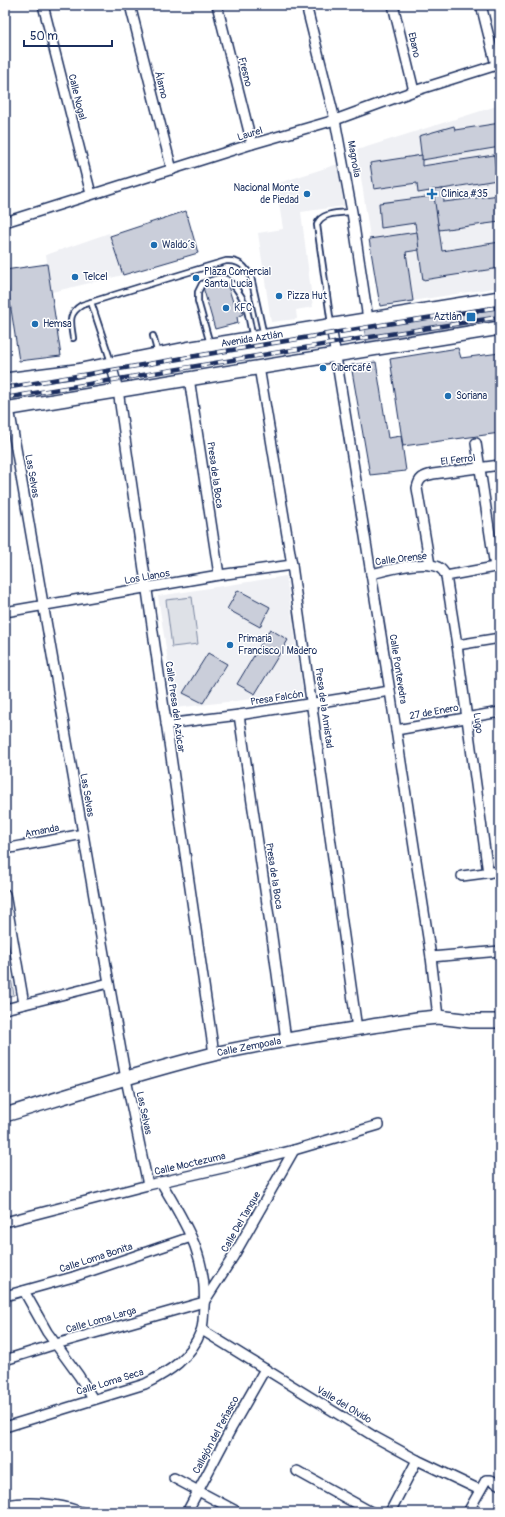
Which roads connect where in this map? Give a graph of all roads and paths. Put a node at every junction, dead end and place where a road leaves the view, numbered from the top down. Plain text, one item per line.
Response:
1 (43, 5) edge
2 (130, 5) edge
3 (217, 5) edge
4 (306, 5) edge
5 (393, 5) edge
6 (481, 5) edge
7 (498, 65) edge
8 (414, 91) junction
9 (335, 120) junction
10 (252, 144) junction
11 (172, 170) junction
12 (91, 194) junction
13 (352, 212) junction
14 (5, 222) edge
15 (500, 298) edge
16 (91, 302) junction
17 (368, 319) junction
18 (331, 326) junction
19 (500, 328) edge
20 (153, 336) dead end
21 (73, 338) dead end
22 (259, 338) junction
23 (210, 346) junction
24 (336, 354) junction
25 (158, 355) junction
26 (111, 364) junction
27 (259, 367) junction
28 (6, 376) edge
29 (189, 378) junction
30 (118, 390) junction
31 (7, 408) edge
32 (476, 443) dead end
33 (500, 465) edge
34 (480, 468) junction
35 (292, 565) junction
36 (430, 565) junction
37 (497, 566) edge
38 (371, 574) junction
39 (219, 575) junction
40 (446, 576) junction
41 (146, 588) junction
42 (43, 606) junction
43 (5, 612) edge
44 (500, 638) edge
45 (457, 645) junction
46 (390, 691) junction
47 (312, 704) junction
48 (500, 712) edge
49 (239, 715) junction
50 (466, 718) junction
51 (166, 724) junction
52 (396, 730) junction
53 (83, 834) junction
54 (5, 849) edge
55 (500, 871) edge
56 (488, 873) junction
57 (462, 876) dead end
58 (5, 894) edge
59 (500, 951) edge
60 (431, 957) junction
61 (109, 983) junction
62 (24, 1004) junction
63 (5, 1009) edge
64 (438, 1017) junction
65 (500, 1021) edge
66 (357, 1029) junction
67 (286, 1040) junction
68 (214, 1054) junction
69 (126, 1078) junction
70 (5, 1115) edge
71 (379, 1126) dead end
72 (294, 1150) junction
73 (161, 1182) junction
74 (148, 1185) junction
75 (5, 1222) edge
76 (191, 1237) junction
77 (24, 1291) junction
78 (5, 1296) edge
79 (204, 1302) junction
80 (202, 1330) junction
81 (56, 1344) junction
82 (5, 1360) edge
83 (265, 1369) junction
84 (93, 1399) junction
85 (5, 1427) edge
86 (416, 1460) junction
87 (297, 1471) dead end
88 (174, 1478) dead end
89 (500, 1485) edge
90 (480, 1490) junction
91 (198, 1491) junction
92 (5, 1506) edge
93 (81, 1512) edge
94 (187, 1512) edge
95 (238, 1512) edge
96 (371, 1512) edge
97 (390, 1512) edge
98 (468, 1512) edge

1 - 12 street, Calle Nogal
2 - 11 street, Álamo
3 - 10 street, Fresno
4 - 9 street, Magnolia
5 - 8 street, Ebano
6 - 7 street
7 - 8 street, Laurel
8 - 9 street, Laurel
9 - 10 street, Laurel
9 - 13 street, Magnolia
10 - 11 street, Laurel
11 - 12 street, Laurel
12 - 14 street, Laurel
13 - 17 street, Magnolia
13 - 18 lane
15 - 17 main road, Avenida Aztlán
16 - 21 lane
16 - 22 lane
16 - 26 lane
17 - 18 main road, Avenida Aztlán
18 - 22 main road, Avenida Aztlán
18 - 24 street, Calle Pontevedra
19 - 24 main road
20 - 25 lane
22 - 23 main road, Avenida Aztlán
22 - 23 lane
23 - 25 main road, Avenida Aztlán
24 - 27 main road
24 - 38 street, Calle Pontevedra
25 - 26 main road, Avenida Aztlán
26 - 28 main road, Avenida Aztlán
26 - 30 street, Calle Presa del Azúcar
27 - 29 main road
27 - 35 street, Presa de la Amistad
29 - 30 main road
29 - 39 street, Presa de la Boca
30 - 31 main road
30 - 41 street, Calle Presa del Azúcar
31 - 42 street, Las Selvas
32 - 34 street
33 - 34 street, El Ferrol
34 - 36 street, El Ferrol
34 - 37 street
35 - 39 street, Los Llanos
35 - 47 street, Presa de la Amistad
36 - 38 street, Calle Orense
36 - 40 street, Calle Orense
37 - 40 street
38 - 46 street, Calle Pontevedra
39 - 41 street, Los Llanos
40 - 45 street, Lugo
41 - 42 street, Los Llanos
41 - 51 street, Calle Presa del Azúcar
42 - 43 street, Los Llanos
42 - 53 street, Las Selvas
44 - 45 street
45 - 50 street, Lugo
46 - 47 street, Presa Falcón
46 - 52 street, Calle Pontevedra
47 - 49 street, Presa Falcón
47 - 66 street, Presa de la Amistad
48 - 50 street, 27 de Enero
49 - 51 street, Presa Falcón
49 - 67 street, Presa de la Boca
50 - 52 street, 27 de Enero
50 - 56 street, Lugo
51 - 68 street, Calle Presa del Azúcar
52 - 60 street, Calle Pontevedra
53 - 54 street, Amanda
53 - 61 street, Las Selvas
55 - 56 street
56 - 57 street
58 - 62 street
59 - 60 street
60 - 64 street, Calle Pontevedra
61 - 62 street
61 - 69 street, Las Selvas
62 - 63 street
64 - 65 main road, Calle Zempoala
64 - 66 main road, Calle Zempoala
66 - 67 main road, Calle Zempoala
67 - 68 main road, Calle Zempoala
68 - 69 main road, Calle Zempoala
69 - 70 main road, Calle Zempoala
69 - 74 street, Las Selvas
71 - 72 street, Calle Moctezuma
72 - 73 street, Calle Moctezuma
72 - 79 street, Calle Del Tanque
73 - 74 street, Calle Moctezuma
73 - 76 street
74 - 75 street, Calle Moctezuma
76 - 77 street, Calle Loma Bonita
76 - 79 street
77 - 78 street, Calle Loma Bonita
77 - 81 street
79 - 80 street
79 - 81 street, Calle Loma Larga
80 - 83 street, Valle del Olvido
80 - 84 street, Calle Loma Seca
81 - 82 street, Calle Loma Larga
81 - 84 street
83 - 86 street, Valle del Olvido
83 - 91 street, Callejón del Peñasco
84 - 85 street, Calle Loma Seca
86 - 90 street, Valle del Olvido
86 - 97 street
87 - 96 street
88 - 91 street
89 - 90 street
90 - 98 street
91 - 94 street, Callejón del Peñasco
91 - 95 street
92 - 93 street

